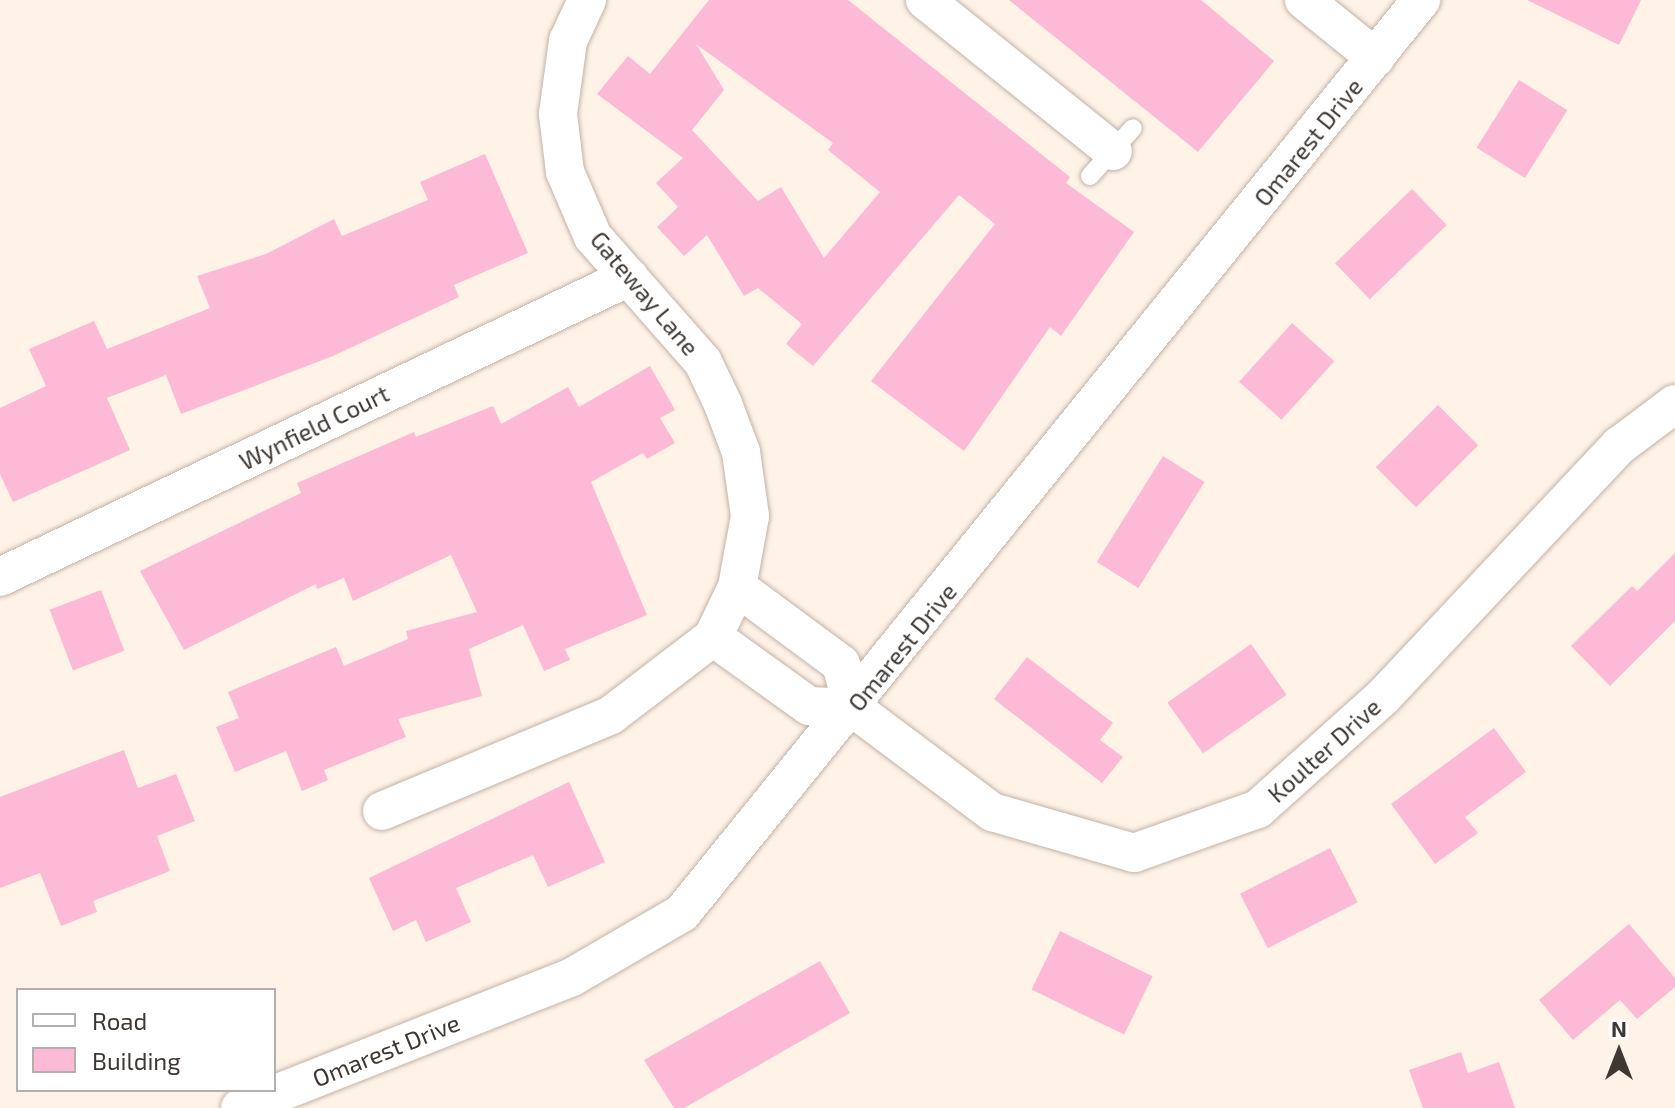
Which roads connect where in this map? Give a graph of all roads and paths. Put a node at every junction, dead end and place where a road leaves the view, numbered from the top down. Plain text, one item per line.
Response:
1 (587, 0) edge
2 (925, 0) edge
3 (1304, 0) edge
4 (1421, 0) edge
5 (1376, 58) junction
6 (1112, 152) dead end
7 (629, 277) junction
8 (1675, 404) edge
9 (0, 577) edge
10 (737, 587) junction
11 (713, 637) junction
12 (853, 708) junction
13 (382, 811) dead end
14 (240, 1108) edge

1 - 7 street, Gateway Lane
2 - 6 street
3 - 5 street
4 - 5 street, Omarest Drive
5 - 12 street, Omarest Drive
7 - 9 street, Wynfield Court
7 - 10 street, Gateway Lane
8 - 12 street, Koulter Drive
10 - 11 street, Gateway Lane
10 - 12 street
11 - 12 street
11 - 13 street, Gateway Lane
12 - 14 street, Omarest Drive

